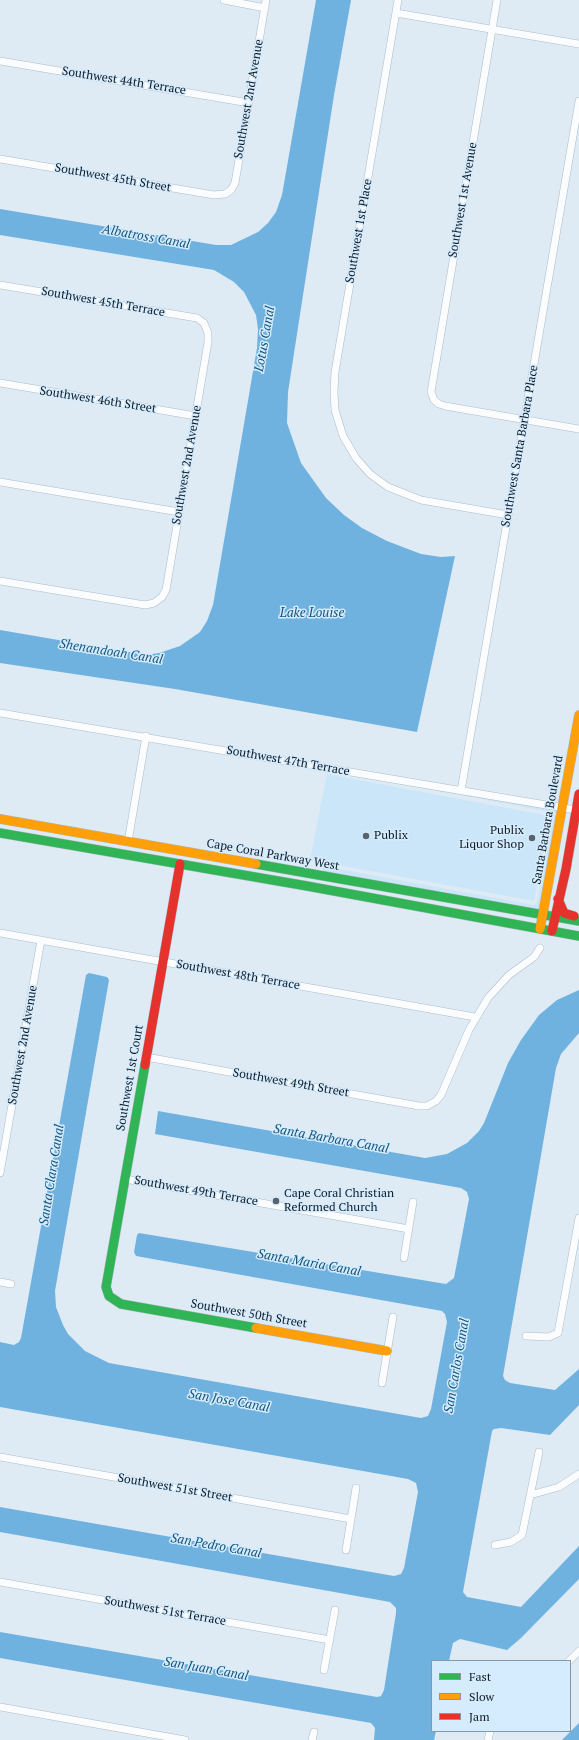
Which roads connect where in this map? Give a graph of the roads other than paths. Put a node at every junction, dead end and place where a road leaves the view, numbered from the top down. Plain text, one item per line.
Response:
1 (224, 0) edge
2 (398, 0) edge
3 (497, 0) edge
4 (266, 4) edge
5 (396, 14) junction
6 (492, 30) junction
7 (579, 44) edge
8 (0, 61) edge
9 (579, 101) edge
10 (249, 103) junction
11 (0, 159) edge
12 (225, 194) joint
13 (0, 285) edge
14 (204, 323) joint
15 (0, 383) edge
16 (196, 416) junction
17 (525, 420) junction
18 (579, 429) edge
19 (0, 482) edge
20 (179, 512) junction
21 (508, 515) junction
22 (0, 581) edge
23 (0, 713) edge
24 (579, 720) edge
25 (146, 736) junction
26 (461, 791) junction
27 (579, 794) edge
28 (562, 807) junction
29 (576, 810) junction
30 (0, 819) edge
31 (0, 833) edge
32 (40, 840) junction
33 (128, 842) junction
34 (180, 864) junction
35 (266, 866) junction
36 (307, 886) junction
37 (396, 889) junction
38 (558, 899) junction
39 (543, 915) junction
40 (555, 917) junction
41 (579, 917) edge
42 (579, 921) edge
43 (540, 929) junction
44 (552, 931) junction
45 (0, 933) edge
46 (579, 936) edge
47 (41, 940) junction
48 (540, 948) dead end
49 (162, 962) junction
50 (475, 1017) junction
51 (146, 1057) junction
52 (0, 1174) edge
53 (125, 1179) junction
54 (413, 1202) dead end
55 (579, 1218) edge
56 (409, 1229) junction
57 (404, 1258) dead end
58 (0, 1282) edge
59 (11, 1284) dead end
60 (109, 1296) joint
61 (393, 1316) dead end
62 (526, 1336) dead end
63 (387, 1351) junction
64 (382, 1384) dead end
65 (539, 1452) dead end
66 (0, 1457) edge
67 (579, 1474) edge
68 (356, 1488) dead end
69 (530, 1495) junction
70 (351, 1519) junction
71 (495, 1545) dead end
72 (346, 1550) dead end
73 (0, 1582) edge
74 (335, 1610) dead end
75 (330, 1640) junction
76 (579, 1651) edge
77 (570, 1660) edge
78 (324, 1670) dead end
79 (0, 1707) edge
80 (314, 1732) dead end
81 (185, 1740) edge
82 (312, 1740) edge

1 - 4 street
2 - 5 street, Southwest 1st Place
3 - 6 street, Southwest 1st Avenue
4 - 10 street, Southwest 2nd Avenue
5 - 6 street
5 - 21 street, Southwest 1st Place
6 - 7 street
6 - 17 street, Southwest 1st Avenue
8 - 10 street, Southwest 44th Terrace
9 - 17 street, Southwest Santa Barbara Place
10 - 12 street, Southwest 2nd Avenue
11 - 12 street, Southwest 45th Street
13 - 14 street, Southwest 45th Terrace
14 - 16 street, Southwest 2nd Avenue
15 - 16 street, Southwest 46th Street
16 - 20 street, Southwest 2nd Avenue
17 - 18 street
17 - 21 street, Southwest Santa Barbara Place
19 - 20 street
20 - 22 street, Southwest 2nd Avenue
21 - 26 street, Southwest Santa Barbara Place
23 - 25 street, Southwest 47th Terrace
24 - 28 main road, Santa Barbara Boulevard
25 - 26 street, Southwest 47th Terrace
25 - 33 street
26 - 28 street, Southwest 47th Terrace
27 - 29 main road, Santa Barbara Boulevard
28 - 29 street, Southwest 47th Terrace
28 - 39 main road, Santa Barbara Boulevard
29 - 38 main road, Santa Barbara Boulevard
30 - 33 main road, Cape Coral Parkway West
31 - 32 main road, Cape Coral Parkway West
32 - 33 main road
32 - 34 main road, Cape Coral Parkway West
33 - 35 main road, Cape Coral Parkway West
34 - 35 main road
34 - 36 main road, Cape Coral Parkway West
34 - 49 main road, Southwest 1st Court
35 - 37 main road, Cape Coral Parkway West
36 - 37 main road
36 - 43 main road, Cape Coral Parkway West
37 - 39 main road, Cape Coral Parkway West
38 - 40 main road, Santa Barbara Boulevard
38 - 41 main road
39 - 40 main road, Cape Coral Parkway West
39 - 43 main road, Santa Barbara Boulevard
40 - 42 main road, Cape Coral Parkway West
40 - 44 main road, Santa Barbara Boulevard
43 - 44 main road, Cape Coral Parkway West
44 - 46 main road, Cape Coral Parkway West
45 - 47 street, Southwest 48th Terrace
47 - 49 street, Southwest 48th Terrace
47 - 52 street, Southwest 2nd Avenue
48 - 50 street
49 - 50 street, Southwest 48th Terrace
49 - 51 main road, Southwest 1st Court
50 - 51 street, Southwest 49th Street
51 - 53 main road, Southwest 1st Court
53 - 56 street, Southwest 49th Terrace
53 - 60 main road, Southwest 1st Court
54 - 56 street
55 - 62 street
56 - 57 street
58 - 59 street
60 - 63 main road, Southwest 50th Street
61 - 63 street
63 - 64 street
65 - 69 street
66 - 70 street, Southwest 51st Street
67 - 69 street
68 - 70 street
69 - 71 street
70 - 72 street
73 - 75 street, Southwest 51st Terrace
74 - 75 street
75 - 78 street
76 - 77 street
79 - 81 street
80 - 82 street

